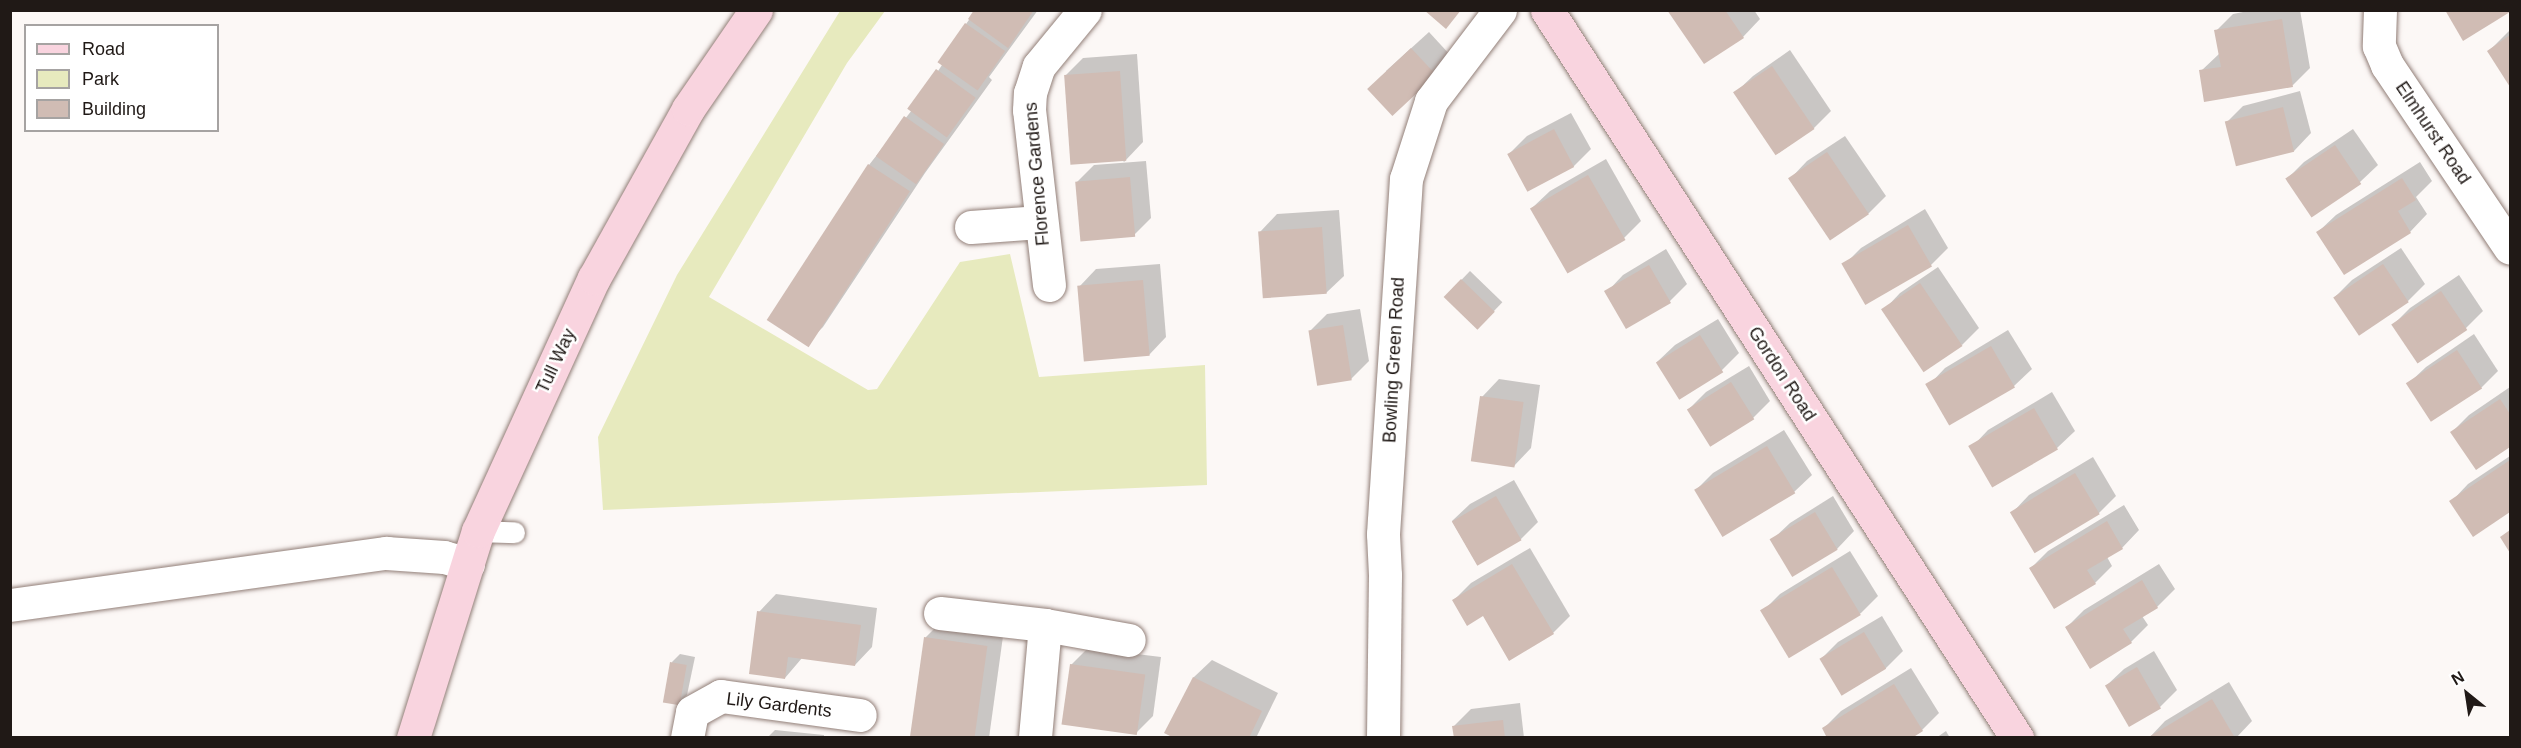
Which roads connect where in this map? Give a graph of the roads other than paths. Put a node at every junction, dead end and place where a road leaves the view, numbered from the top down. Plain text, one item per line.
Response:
1 (756, 10) edge
2 (1085, 10) edge
3 (1500, 10) edge
4 (1547, 10) edge
5 (2380, 10) edge
6 (1040, 222) junction
7 (971, 227) dead end
8 (2511, 248) edge
9 (1049, 285) dead end
10 (478, 531) junction
11 (514, 532) dead end
12 (468, 564) junction
13 (10, 605) edge
14 (940, 614) dead end
15 (1045, 625) junction
16 (1129, 640) dead end
17 (860, 715) dead end
18 (413, 738) edge
19 (687, 738) edge
20 (1035, 738) edge
21 (1383, 738) edge
22 (2017, 738) edge

1 - 10 street, Tull Way
2 - 6 street, Florence Gardens
3 - 21 street, Bowling Green Road
4 - 22 street, Gordon Road
5 - 8 street, Elmhurst Road
6 - 7 street
6 - 9 street, Florence Gardens
10 - 11 lane
10 - 12 street, Tull Way
12 - 13 street
12 - 18 street, Tull Way
14 - 15 street
15 - 16 street
15 - 20 street
17 - 19 street, Lily Gardents

